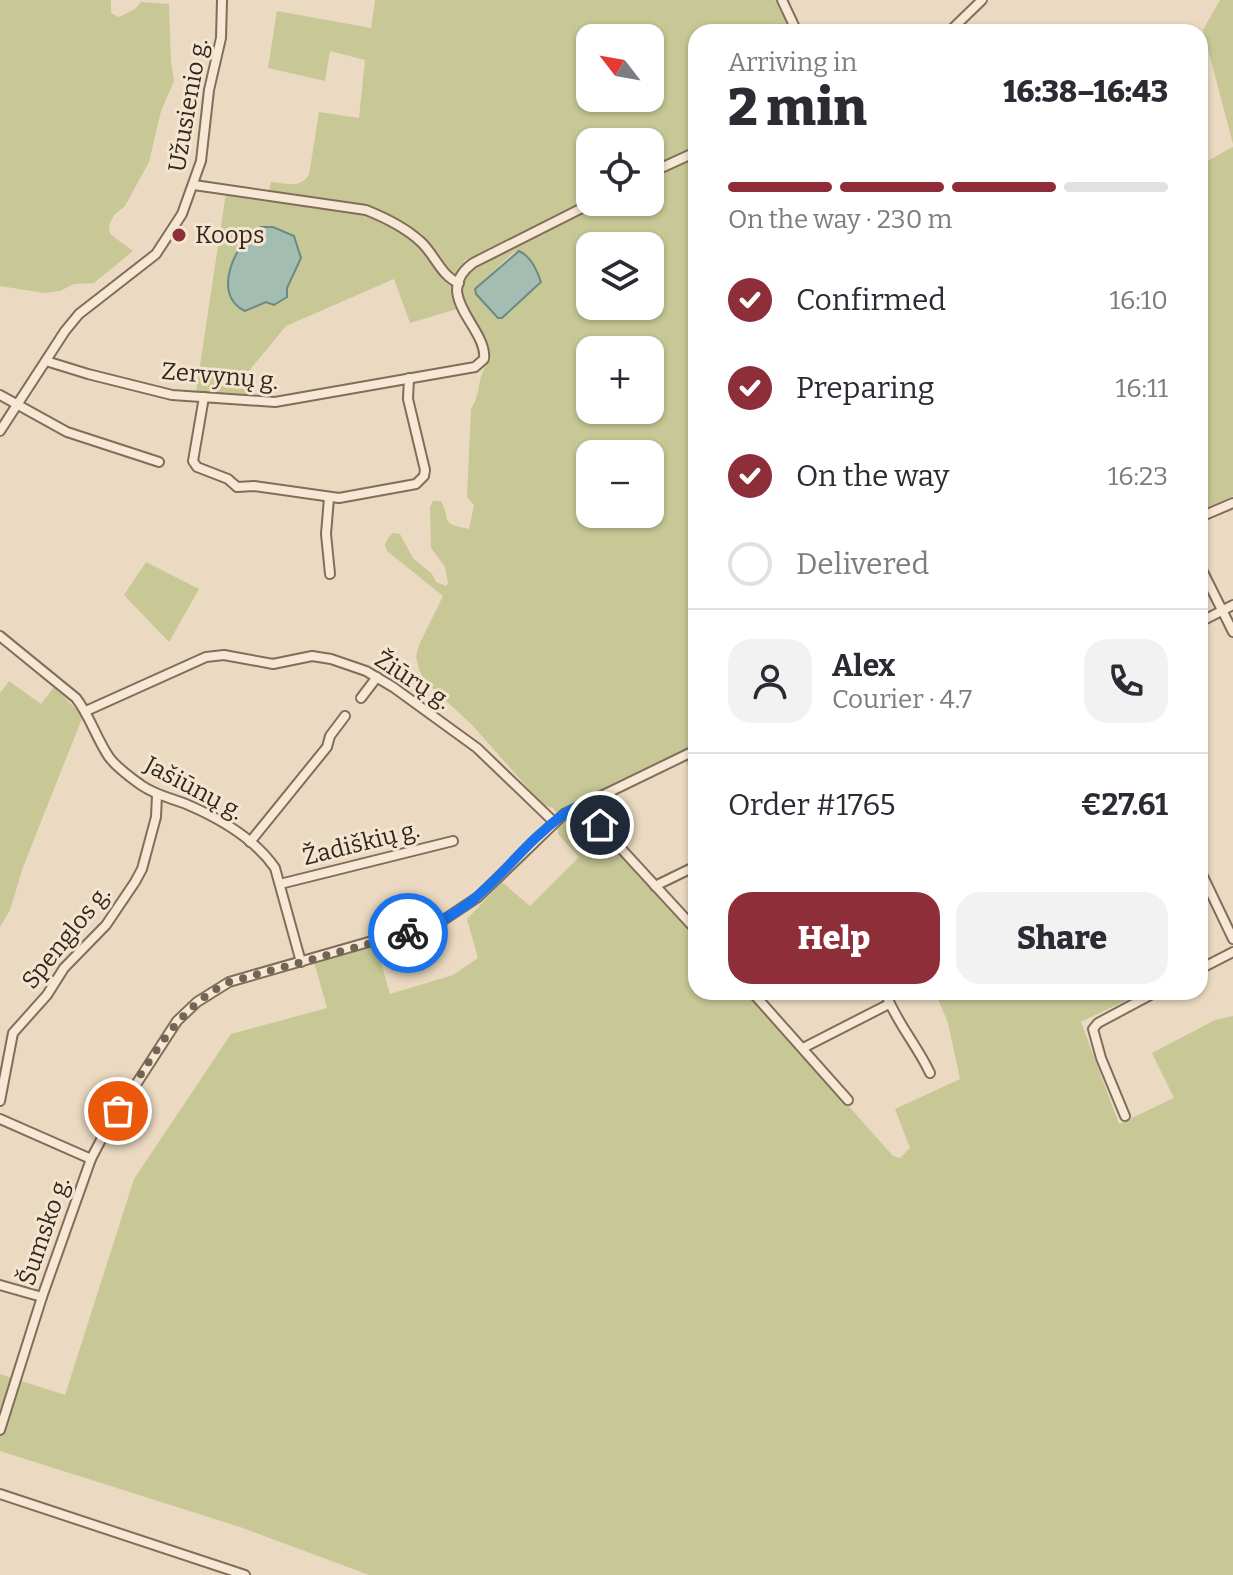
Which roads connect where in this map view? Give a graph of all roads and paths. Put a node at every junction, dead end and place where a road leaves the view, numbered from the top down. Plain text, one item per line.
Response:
1 (222, 0) edge
2 (782, 0) edge
3 (982, 0) edge
4 (793, 24) edge
5 (957, 24) edge
6 (688, 156) edge
7 (664, 167) edge
8 (194, 185) junction
9 (576, 211) edge
10 (459, 287) junction
11 (46, 361) junction
12 (409, 378) junction
13 (0, 395) edge
14 (204, 397) junction
15 (20, 404) junction
16 (0, 431) edge
17 (159, 462) dead end
18 (329, 498) junction
19 (1233, 503) edge
20 (1208, 514) edge
21 (330, 574) dead end
22 (1208, 582) edge
23 (1233, 605) edge
24 (1222, 610) junction
25 (1208, 618) edge
26 (1233, 632) edge
27 (0, 636) edge
28 (377, 677) junction
29 (361, 698) dead end
30 (86, 711) junction
31 (345, 716) dead end
32 (688, 754) edge
33 (157, 795) junction
34 (581, 805) junction
35 (554, 822) junction
36 (453, 841) dead end
37 (250, 842) junction
38 (688, 870) edge
39 (280, 884) junction
40 (655, 886) junction
41 (1208, 887) edge
42 (688, 921) edge
43 (1233, 939) edge
44 (1233, 952) edge
45 (301, 962) junction
46 (1208, 965) edge
47 (759, 1000) edge
48 (888, 1000) edge
49 (1141, 1000) edge
50 (889, 1004) junction
51 (803, 1048) junction
52 (930, 1073) dead end
53 (848, 1100) dead end
54 (0, 1101) edge
55 (1125, 1116) dead end
56 (0, 1119) edge
57 (91, 1159) junction
58 (0, 1285) edge
59 (42, 1297) junction
60 (0, 1430) edge
61 (0, 1494) edge
62 (245, 1575) edge

1 - 8 street, Užusienio g.
2 - 4 street
3 - 5 street
6 - 7 street
8 - 10 street
8 - 11 street, Užusienio g.
9 - 10 street
10 - 12 street, Zervynų g.
11 - 14 street, Zervynų g.
11 - 15 street, Užusienio g.
12 - 14 street, Zervynų g.
12 - 18 street
13 - 15 street
14 - 18 street
15 - 16 street, Užusienio g.
15 - 17 street
18 - 21 street
19 - 20 street
22 - 24 street
23 - 24 street
24 - 25 street
24 - 26 street
27 - 30 street, Jašiūnų g.
28 - 29 street
28 - 30 street, Žiūrų g.
28 - 35 street, Žiūrų g.
30 - 33 street, Jašiūnų g.
31 - 37 street
32 - 34 street, Šumsko g.
33 - 37 street, Jašiūnų g.
33 - 54 street, Spenglos g.
34 - 35 street, Šumsko g.
34 - 40 street
35 - 45 street, Šumsko g.
36 - 39 street, Žadiškių g.
37 - 39 street, Jašiūnų g.
38 - 40 street
39 - 45 street, Jašiūnų g.
40 - 42 street
41 - 43 street
44 - 46 street
45 - 57 street, Šumsko g.
47 - 51 street
48 - 50 street
49 - 55 street
50 - 51 street
50 - 52 street
51 - 53 street
56 - 57 street
57 - 59 street, Šumsko g.
58 - 59 street
59 - 60 street, Šumsko g.
61 - 62 street

